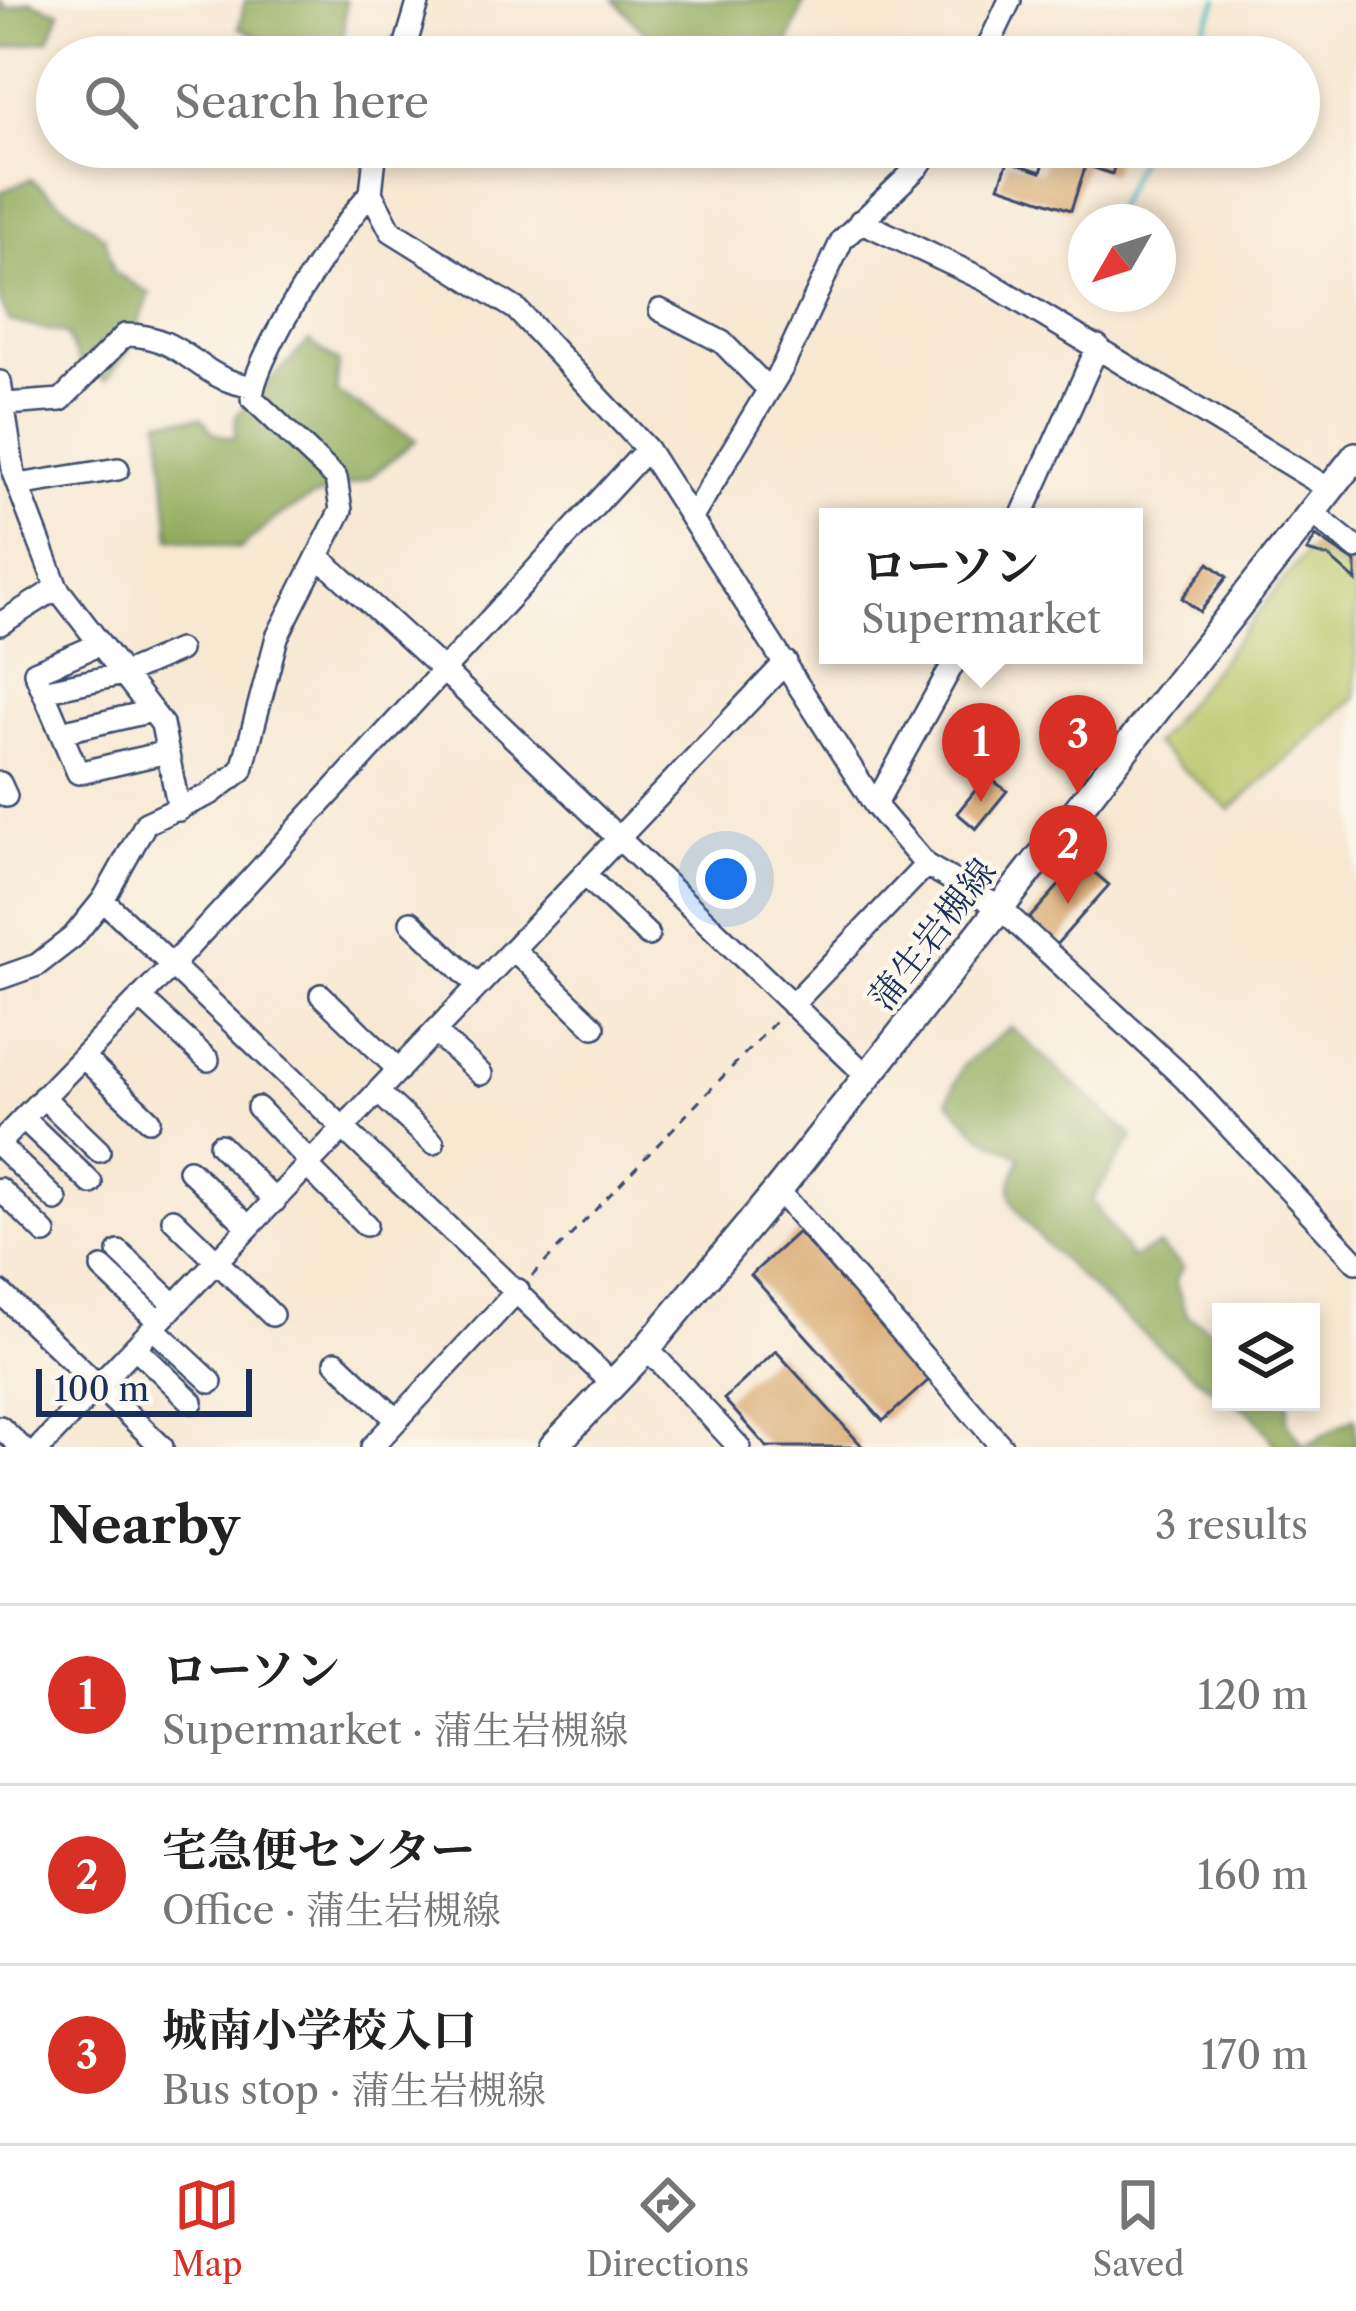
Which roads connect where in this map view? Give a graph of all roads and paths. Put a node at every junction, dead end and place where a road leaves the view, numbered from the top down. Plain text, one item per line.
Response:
1 (418, 0) edge
2 (1010, 0) edge
3 (408, 36) edge
4 (992, 36) edge
5 (374, 168) edge
6 (917, 168) edge
7 (371, 193) junction
8 (860, 221) junction
9 (660, 310) dead end
10 (1098, 346) junction
11 (253, 386) junction
12 (769, 390) junction
13 (3, 393) edge
14 (4, 433) edge
15 (647, 449) junction
16 (1356, 456) edge
17 (118, 469) dead end
18 (1331, 490) junction
19 (21, 494) junction
20 (0, 508) edge
21 (1025, 508) edge
22 (694, 514) junction
23 (1314, 514) junction
24 (1356, 548) edge
25 (320, 559) junction
26 (57, 588) junction
27 (0, 624) edge
28 (100, 644) junction
29 (179, 650) dead end
30 (786, 662) junction
31 (953, 664) edge
32 (445, 671) junction
33 (123, 674) junction
34 (43, 691) junction
35 (152, 711) junction
36 (61, 732) junction
37 (167, 752) junction
38 (875, 805) junction
39 (178, 810) junction
40 (618, 838) junction
41 (926, 865) junction
42 (584, 874) junction
43 (103, 900) junction
44 (999, 907) junction
45 (411, 922) dead end
46 (648, 935) dead end
47 (513, 949) junction
48 (172, 965) junction
49 (0, 978) edge
50 (478, 986) junction
51 (322, 995) dead end
52 (140, 997) junction
53 (792, 1005) junction
54 (594, 1027) dead end
55 (435, 1031) junction
56 (82, 1057) junction
57 (208, 1060) dead end
58 (399, 1070) junction
59 (481, 1074) dead end
60 (866, 1076) junction
61 (378, 1092) junction
62 (44, 1097) junction
63 (258, 1108) dead end
64 (23, 1118) junction
65 (149, 1120) dead end
66 (345, 1127) junction
67 (433, 1143) dead end
68 (0, 1144) edge
69 (220, 1145) dead end
70 (99, 1151) dead end
71 (309, 1165) junction
72 (189, 1170) dead end
73 (91, 1183) dead end
74 (0, 1190) edge
75 (778, 1190) junction
76 (56, 1200) dead end
77 (274, 1201) junction
78 (173, 1219) dead end
79 (366, 1225) dead end
80 (249, 1227) junction
81 (45, 1234) dead end
82 (119, 1252) dead end
83 (216, 1262) junction
84 (1356, 1262) edge
85 (102, 1268) dead end
86 (518, 1290) junction
87 (0, 1292) edge
88 (175, 1305) junction
89 (272, 1315) dead end
90 (156, 1325) junction
91 (135, 1347) junction
92 (647, 1348) junction
93 (336, 1362) dead end
94 (211, 1382) dead end
95 (613, 1384) junction
96 (98, 1386) junction
97 (192, 1402) dead end
98 (397, 1420) junction
99 (0, 1427) edge
100 (564, 1444) edge
101 (21, 1447) edge
102 (40, 1447) edge
103 (162, 1447) edge
104 (372, 1447) edge
105 (739, 1447) edge
106 (1002, 1447) edge

1 - 3 street
2 - 4 street
5 - 7 street
6 - 8 street
7 - 11 street
7 - 15 street
8 - 10 street
8 - 12 street
9 - 12 street
10 - 18 street
10 - 21 street
11 - 13 street
11 - 25 street
12 - 22 street
13 - 14 street
14 - 19 street
15 - 22 street
15 - 32 street
16 - 18 main road, 蒲生岩槻線
17 - 19 street
18 - 23 main road, 蒲生岩槻線
19 - 20 street
19 - 26 street
22 - 30 street
23 - 24 street
23 - 44 main road, 蒲生岩槻線
25 - 32 street
25 - 39 street
26 - 27 street
26 - 28 street
28 - 33 street
28 - 34 street
29 - 33 street
30 - 38 street
30 - 40 street
31 - 38 street
32 - 40 street
32 - 48 street
33 - 34 street
33 - 35 street
34 - 36 street
35 - 36 street
35 - 37 street
36 - 37 street
37 - 39 street
38 - 41 street
39 - 43 street
40 - 42 street
40 - 53 street
41 - 44 street
41 - 53 street
42 - 46 street
42 - 47 street
43 - 48 street
43 - 49 street
44 - 60 main road, 蒲生岩槻線
44 - 84 street
45 - 50 street
47 - 50 street
47 - 54 street
48 - 52 street
48 - 66 street
50 - 55 street
51 - 58 street
52 - 56 street
52 - 57 street
53 - 60 street
53 - 86 path
55 - 58 street
55 - 59 street
56 - 62 street
56 - 65 street
58 - 61 street
60 - 75 main road, 蒲生岩槻線
61 - 66 street
61 - 67 street
62 - 64 street
62 - 70 street
63 - 71 street
64 - 68 street
64 - 73 street
66 - 71 street
66 - 86 street
68 - 76 street
69 - 77 street
71 - 77 street
71 - 79 street
72 - 80 street
74 - 81 street
75 - 92 main road, 蒲生岩槻線
75 - 106 street
77 - 80 street
78 - 83 street
80 - 83 street
82 - 88 street
83 - 88 street
83 - 89 street
85 - 90 street
86 - 95 street
86 - 98 street
87 - 96 street
88 - 90 street
90 - 91 street
90 - 94 street
91 - 96 street
91 - 97 street
92 - 95 main road, 蒲生岩槻線
92 - 105 street
93 - 98 street
95 - 100 main road, 蒲生岩槻線
96 - 102 street
96 - 103 street
98 - 104 street
99 - 101 street

